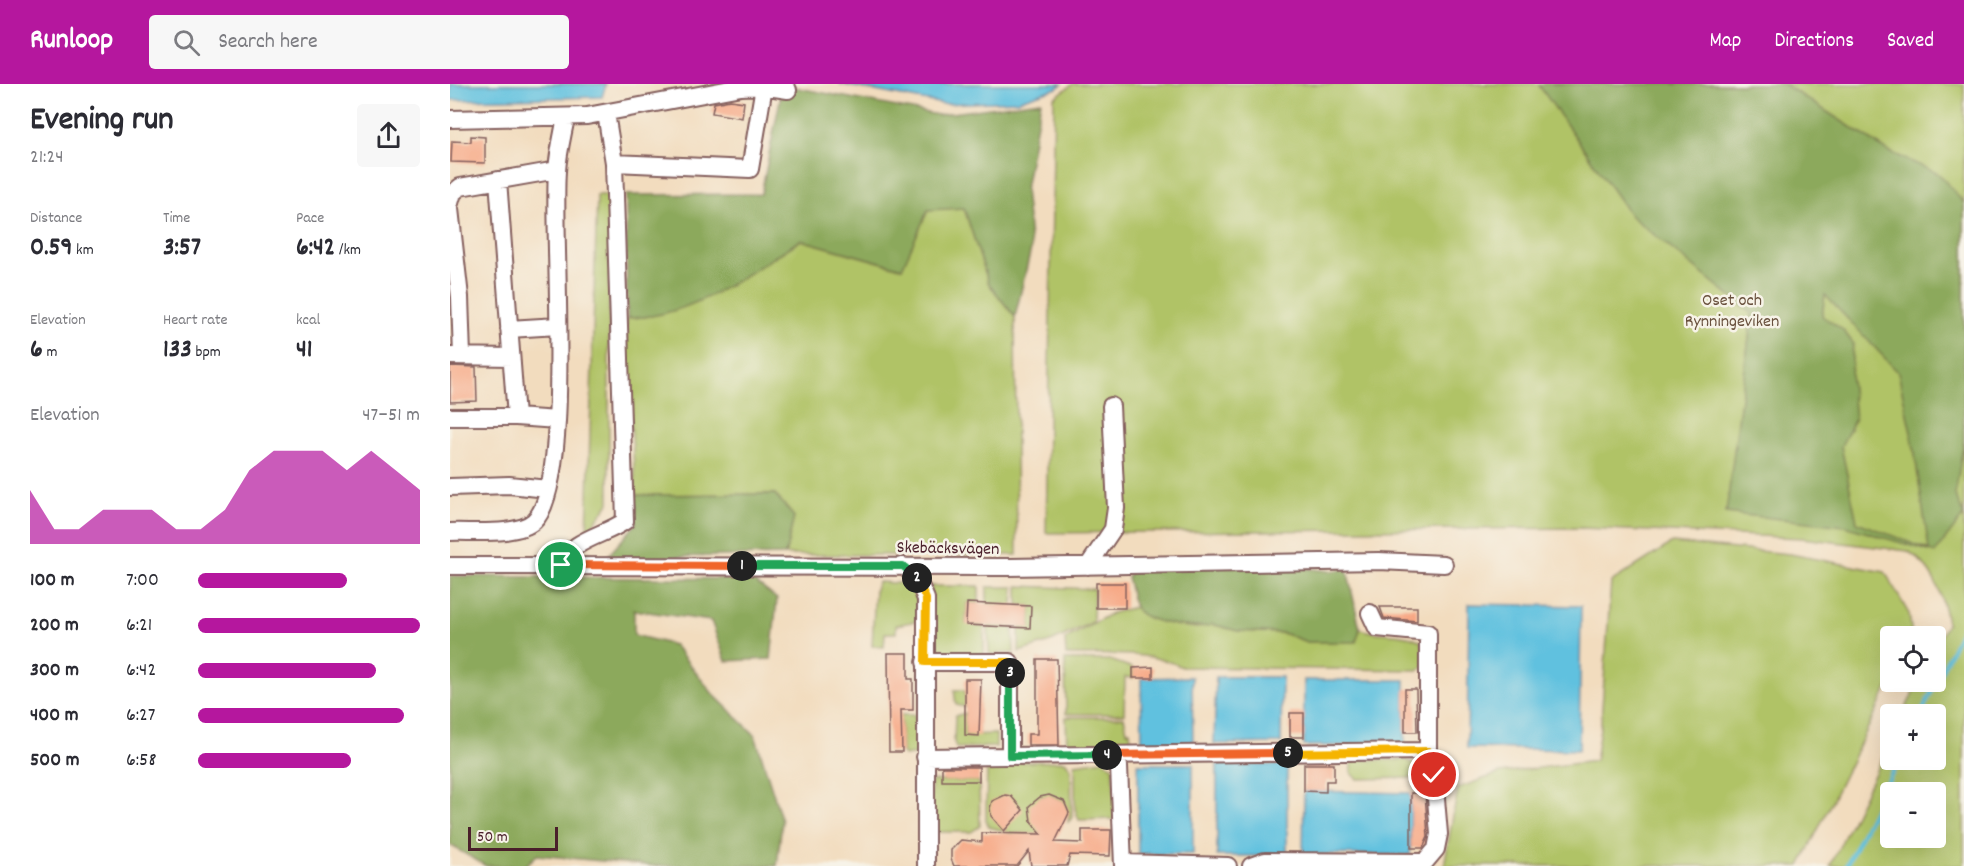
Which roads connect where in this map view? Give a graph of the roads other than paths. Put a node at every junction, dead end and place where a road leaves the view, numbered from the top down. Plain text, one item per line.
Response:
1 (764, 86) junction
2 (788, 90) dead end
3 (606, 113) junction
4 (566, 117) junction
5 (450, 119) edge
6 (614, 163) junction
7 (556, 170) junction
8 (498, 180) junction
9 (450, 203) edge
10 (450, 209) edge
11 (558, 326) junction
12 (509, 329) junction
13 (456, 356) edge
14 (512, 357) junction
15 (1111, 406) dead end
16 (450, 417) edge
17 (516, 417) junction
18 (557, 420) junction
19 (450, 487) edge
20 (548, 489) junction
21 (450, 532) edge
22 (1444, 564) dead end
23 (561, 565) junction
24 (450, 566) edge
25 (903, 566) junction
26 (1088, 566) junction
27 (1370, 614) dead end
28 (925, 662) junction
29 (1428, 751) junction
30 (1114, 755) junction
31 (1010, 756) junction
32 (925, 757) junction
33 (1123, 865) edge
34 (926, 866) edge
35 (1228, 866) edge
36 (1251, 866) edge

1 - 2 street
1 - 3 street
1 - 6 street
3 - 4 street
3 - 6 street
4 - 5 street
4 - 7 street
6 - 23 street
7 - 8 street
7 - 11 street
8 - 9 street
8 - 12 street
10 - 13 street
11 - 12 street
11 - 18 street
12 - 14 street
13 - 14 street
14 - 17 street
15 - 26 street
16 - 17 street
17 - 18 street
18 - 20 street
19 - 20 street
20 - 21 street
22 - 26 street, Skebäcksvägen
23 - 24 street, Skebäcksvägen
23 - 25 street, Skebäcksvägen
25 - 26 street, Skebäcksvägen
25 - 28 street
27 - 29 street
28 - 31 street
28 - 32 street
29 - 30 street
29 - 36 street
30 - 31 street
30 - 33 street
31 - 32 street
32 - 34 street
33 - 35 street

